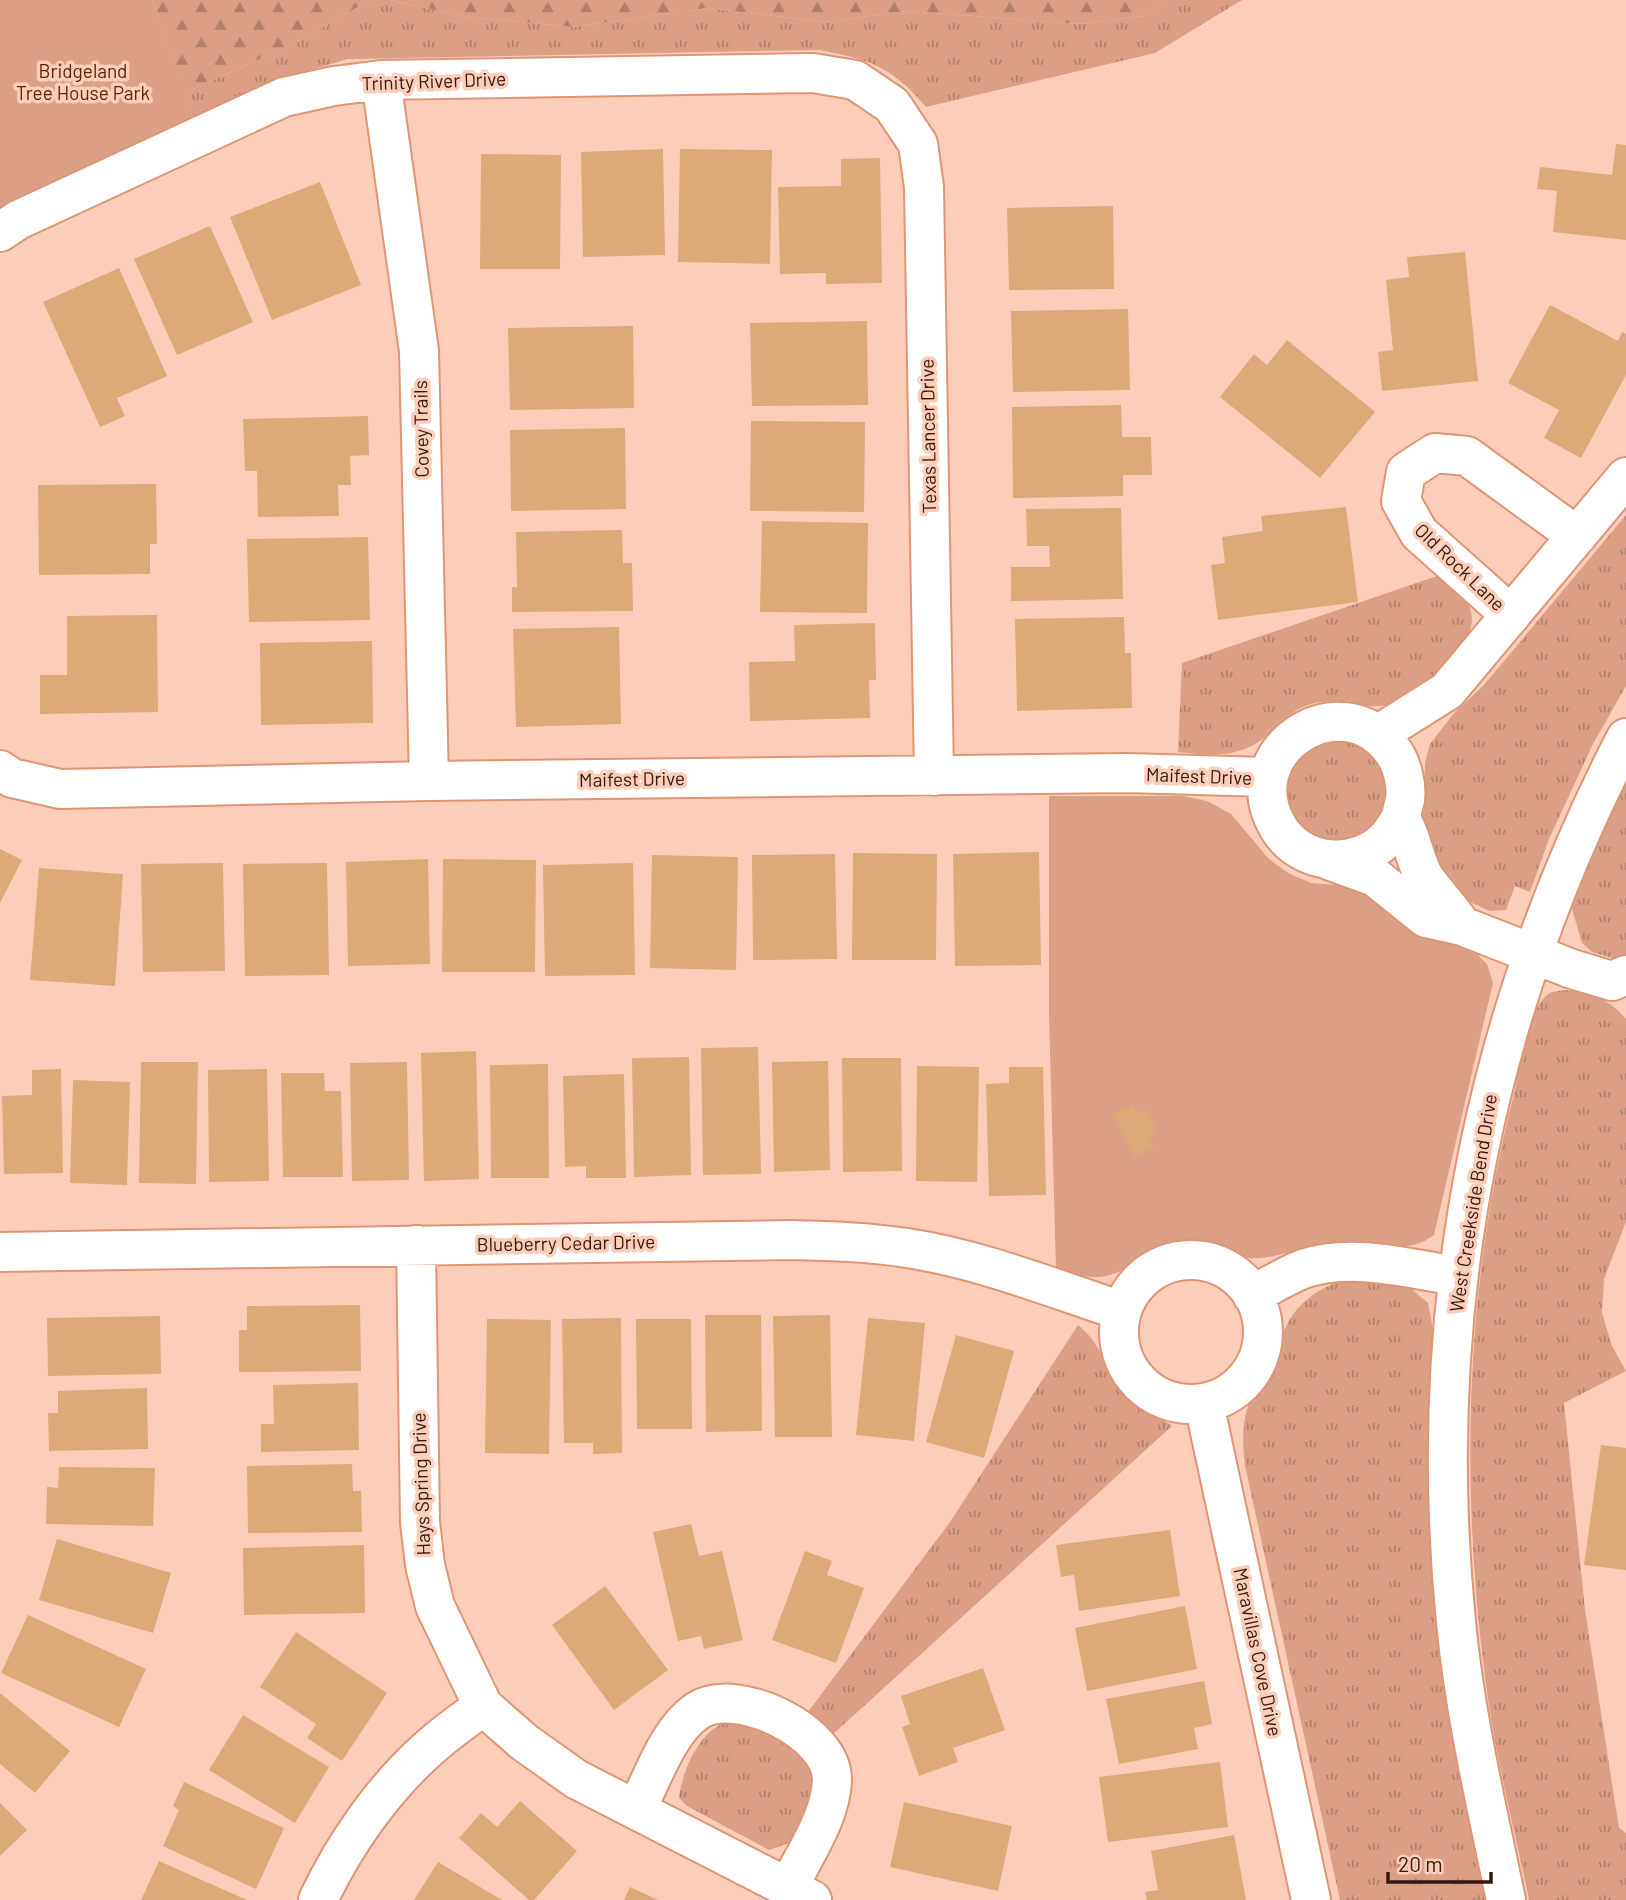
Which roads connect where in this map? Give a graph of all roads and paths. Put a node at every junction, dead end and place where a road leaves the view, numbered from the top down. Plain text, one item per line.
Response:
1 (381, 80) junction
2 (892, 105) joint
3 (0, 232) edge
4 (1626, 477) edge
5 (1577, 536) junction
6 (1511, 615) junction
7 (1377, 735) junction
8 (1626, 738) edge
9 (0, 770) edge
10 (934, 776) junction
11 (1267, 777) junction
12 (429, 781) junction
13 (1402, 816) junction
14 (1328, 860) junction
15 (1462, 926) junction
16 (1530, 953) junction
17 (1621, 985) edge
18 (416, 1245) junction
19 (0, 1252) edge
20 (1458, 1276) junction
21 (1252, 1295) junction
22 (1122, 1311) junction
23 (1204, 1404) junction
24 (483, 1706) junction
25 (636, 1810) junction
26 (800, 1894) edge
27 (318, 1900) edge
28 (1311, 1900) edge
29 (1506, 1900) edge

1 - 2 street, Trinity River Drive
1 - 3 street, Trinity River Drive
1 - 12 street, Covey Trails
2 - 10 street, Texas Lancer Drive
4 - 5 street
5 - 6 street
5 - 6 street, Old Rock Lane
6 - 7 street
7 - 11 street
7 - 13 street
8 - 16 street, West Creekside Bend Drive
9 - 12 street, Maifest Drive
10 - 11 street, Maifest Drive
10 - 12 street, Maifest Drive
11 - 14 street
13 - 14 street
13 - 15 street
14 - 15 street
15 - 16 street
16 - 17 street
16 - 20 street, West Creekside Bend Drive
18 - 19 street, Blueberry Cedar Drive
18 - 22 street, Blueberry Cedar Drive
18 - 24 street, Hays Spring Drive
20 - 21 street
20 - 29 street, West Creekside Bend Drive
21 - 22 street
21 - 23 street
22 - 23 street
23 - 28 street, Maravillas Cove Drive
24 - 25 street, Hays Spring Drive
24 - 27 street
25 - 26 street, Hays Spring Drive
25 - 26 street

